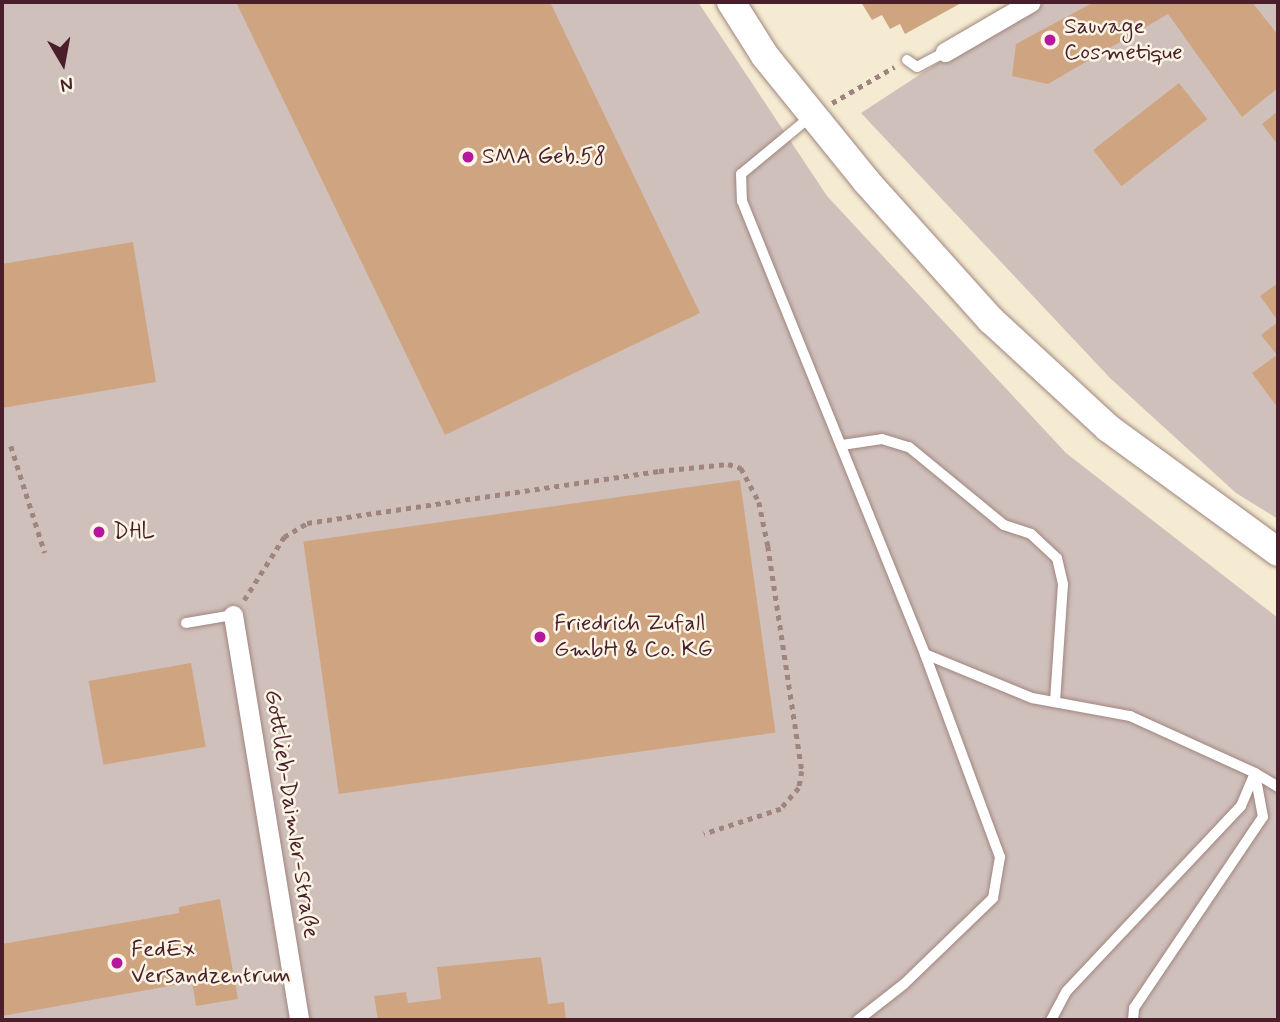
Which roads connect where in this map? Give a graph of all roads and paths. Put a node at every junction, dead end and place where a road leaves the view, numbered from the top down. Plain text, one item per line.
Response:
1 (731, 2) edge
2 (1031, 2) edge
3 (945, 52) joint
4 (907, 60) joint
5 (813, 115) junction
6 (842, 445) junction
7 (11, 446) dead end
8 (1278, 552) edge
9 (45, 553) dead end
10 (233, 615) junction
11 (187, 623) dead end
12 (925, 654) junction
13 (1055, 702) junction
14 (1255, 773) junction
15 (1278, 787) edge
16 (704, 834) dead end
17 (299, 1020) edge
18 (858, 1020) edge
19 (1051, 1020) edge
20 (1133, 1020) edge

1 - 5 main road
2 - 3 street
3 - 4 lane
4 - 5 path
5 - 6 lane
5 - 8 main road
6 - 12 lane
6 - 13 lane
7 - 9 path
10 - 11 lane
10 - 16 path
10 - 17 street, Gottlieb-Daimler-Straße
12 - 13 lane
12 - 18 lane
13 - 14 lane
14 - 15 lane
14 - 19 lane
14 - 20 lane

